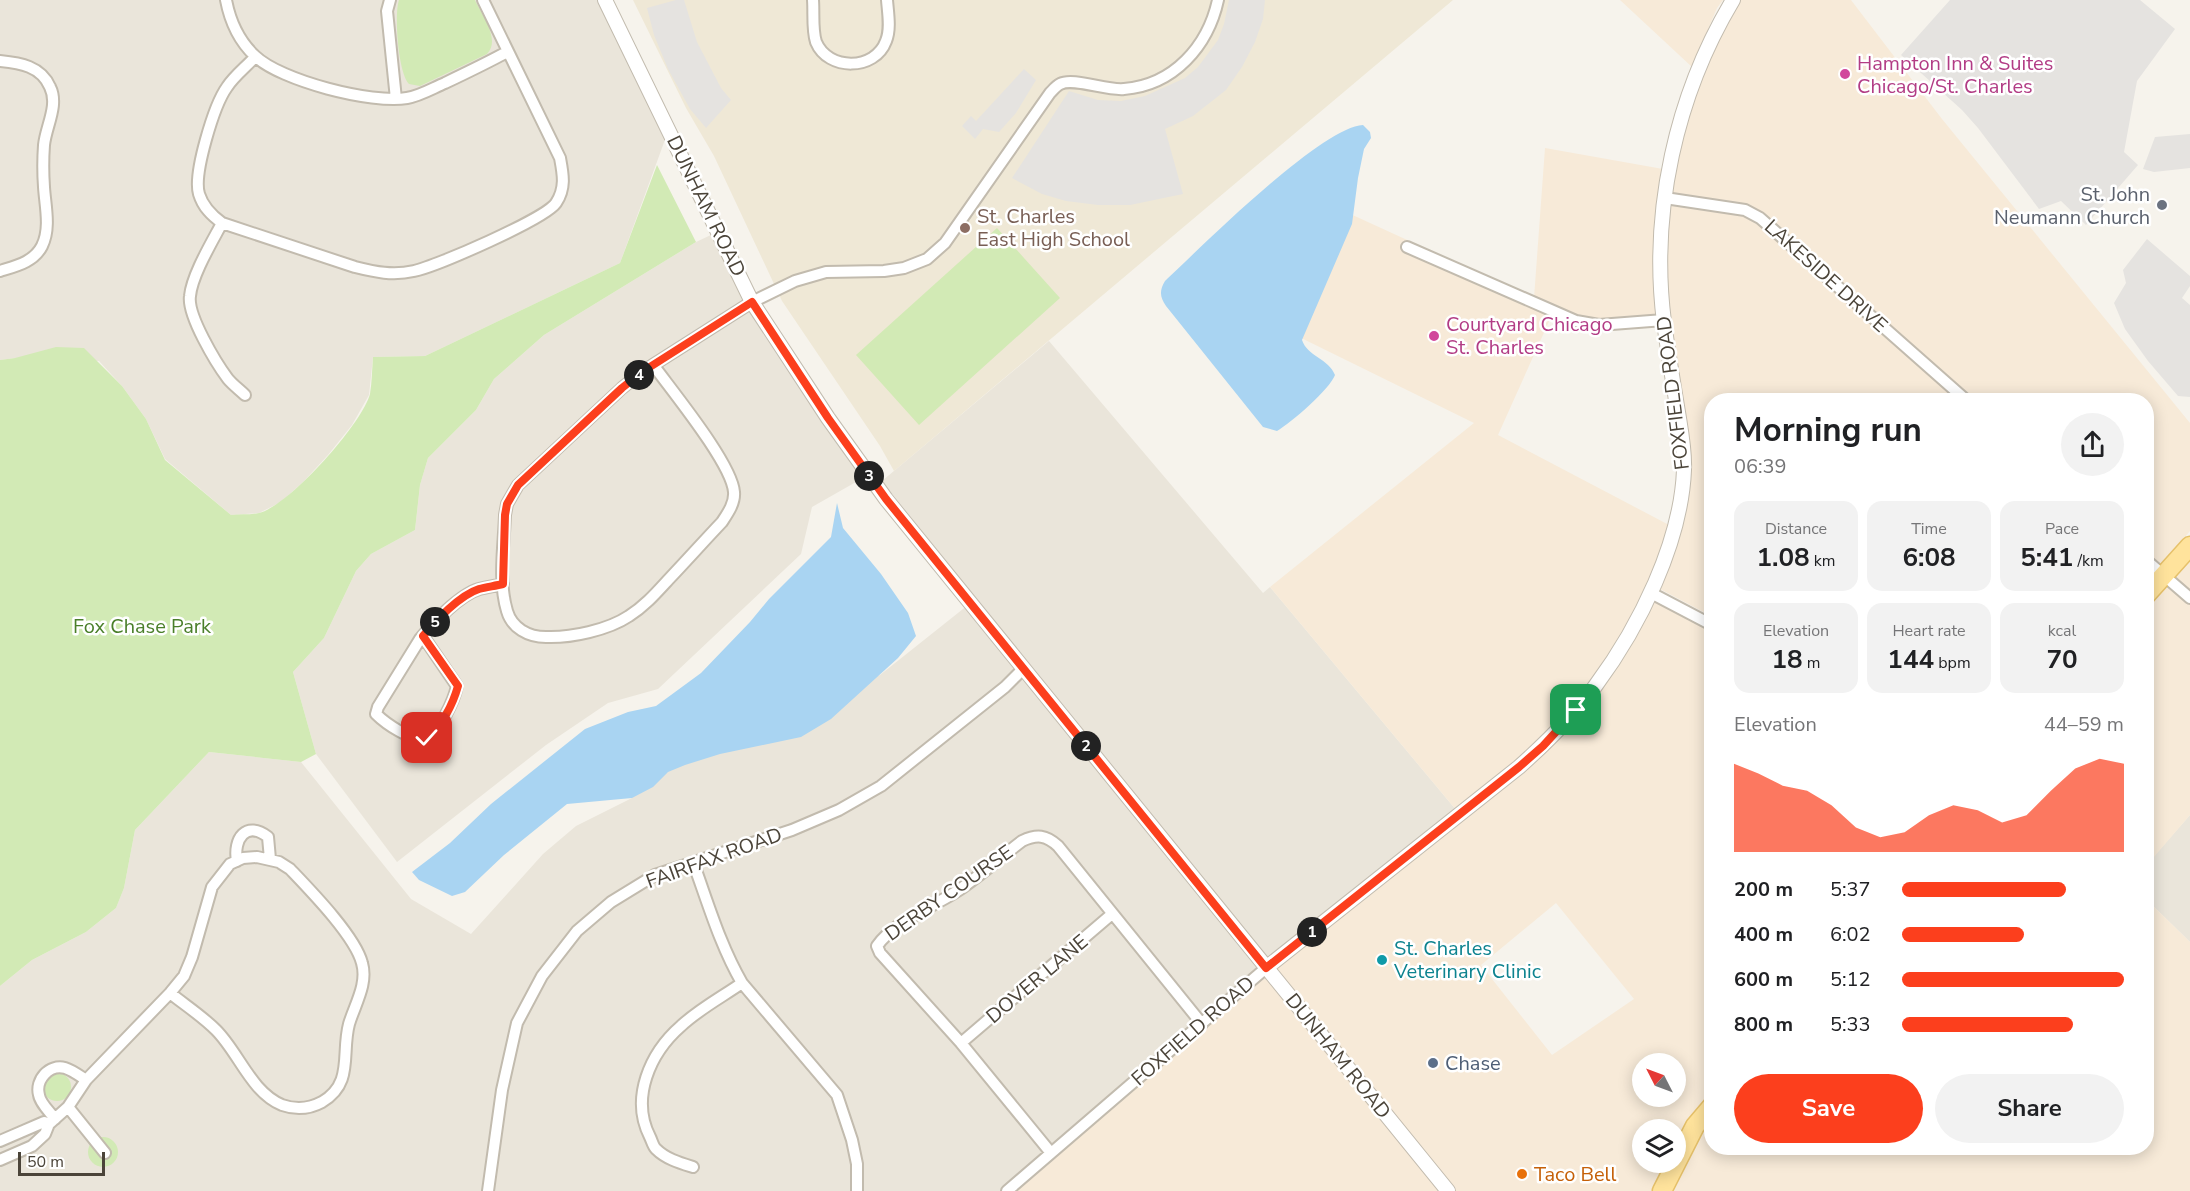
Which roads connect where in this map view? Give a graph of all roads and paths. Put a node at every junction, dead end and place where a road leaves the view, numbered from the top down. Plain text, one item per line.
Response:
1 (225, 0) edge
2 (390, 0) edge
3 (483, 0) edge
4 (605, 0) edge
5 (813, 0) edge
6 (887, 0) edge
7 (1218, 0) edge
8 (1733, 0) edge
9 (507, 52) junction
10 (255, 57) junction
11 (0, 61) edge
12 (396, 99) junction
13 (1665, 198) junction
14 (222, 223) junction
15 (1407, 247) dead end
16 (0, 271) edge
17 (752, 302) junction
18 (1664, 320) junction
19 (654, 366) junction
20 (1958, 393) edge
21 (245, 395) dead end
22 (2190, 544) edge
23 (2154, 567) edge
24 (2164, 575) junction
25 (503, 584) junction
26 (2154, 586) edge
27 (1651, 593) junction
28 (2190, 598) edge
29 (1704, 621) edge
30 (423, 636) junction
31 (1023, 669) junction
32 (270, 859) junction
33 (237, 861) junction
34 (693, 862) junction
35 (1112, 914) junction
36 (1266, 968) junction
37 (741, 983) junction
38 (170, 993) junction
39 (1202, 1024) junction
40 (961, 1043) junction
41 (86, 1080) junction
42 (68, 1107) junction
43 (1704, 1115) edge
44 (52, 1121) junction
45 (0, 1141) edge
46 (105, 1153) dead end
47 (1052, 1153) junction
48 (0, 1160) edge
49 (693, 1167) dead end
50 (488, 1191) edge
51 (856, 1191) edge
52 (1007, 1191) edge
53 (1448, 1191) edge
54 (1662, 1191) edge

1 - 10 street
2 - 12 street
3 - 9 street
4 - 17 street, DUNHAM ROAD
5 - 6 street
7 - 17 street
8 - 13 street, FOXFIELD ROAD
9 - 12 street
9 - 14 street
10 - 12 street
10 - 14 street
11 - 16 street
13 - 18 street, FOXFIELD ROAD
13 - 20 street, LAKESIDE DRIVE
14 - 21 street
15 - 18 street
17 - 19 street
17 - 31 street, DUNHAM ROAD
18 - 27 street, FOXFIELD ROAD
19 - 25 street
19 - 25 street
22 - 24 main road
23 - 24 street
24 - 26 main road
24 - 28 street
25 - 30 street
27 - 29 street
27 - 36 street, FOXFIELD ROAD
30 - 30 street
31 - 34 street, FAIRFAX ROAD
31 - 36 street, DUNHAM ROAD
32 - 33 street
32 - 33 street
32 - 38 street
33 - 38 street
34 - 37 street
34 - 50 street, FAIRFAX ROAD
35 - 39 street, DERBY COURSE
35 - 40 street, DOVER LANE
35 - 40 street, DERBY COURSE
36 - 39 street, FOXFIELD ROAD
36 - 53 street, DUNHAM ROAD
37 - 49 street
37 - 51 street
38 - 41 street
39 - 47 street, FOXFIELD ROAD
40 - 47 street, DERBY COURSE
41 - 42 street
41 - 44 street
42 - 44 street
42 - 46 street
43 - 54 main road
44 - 45 street
44 - 48 street
47 - 52 street, FOXFIELD ROAD

